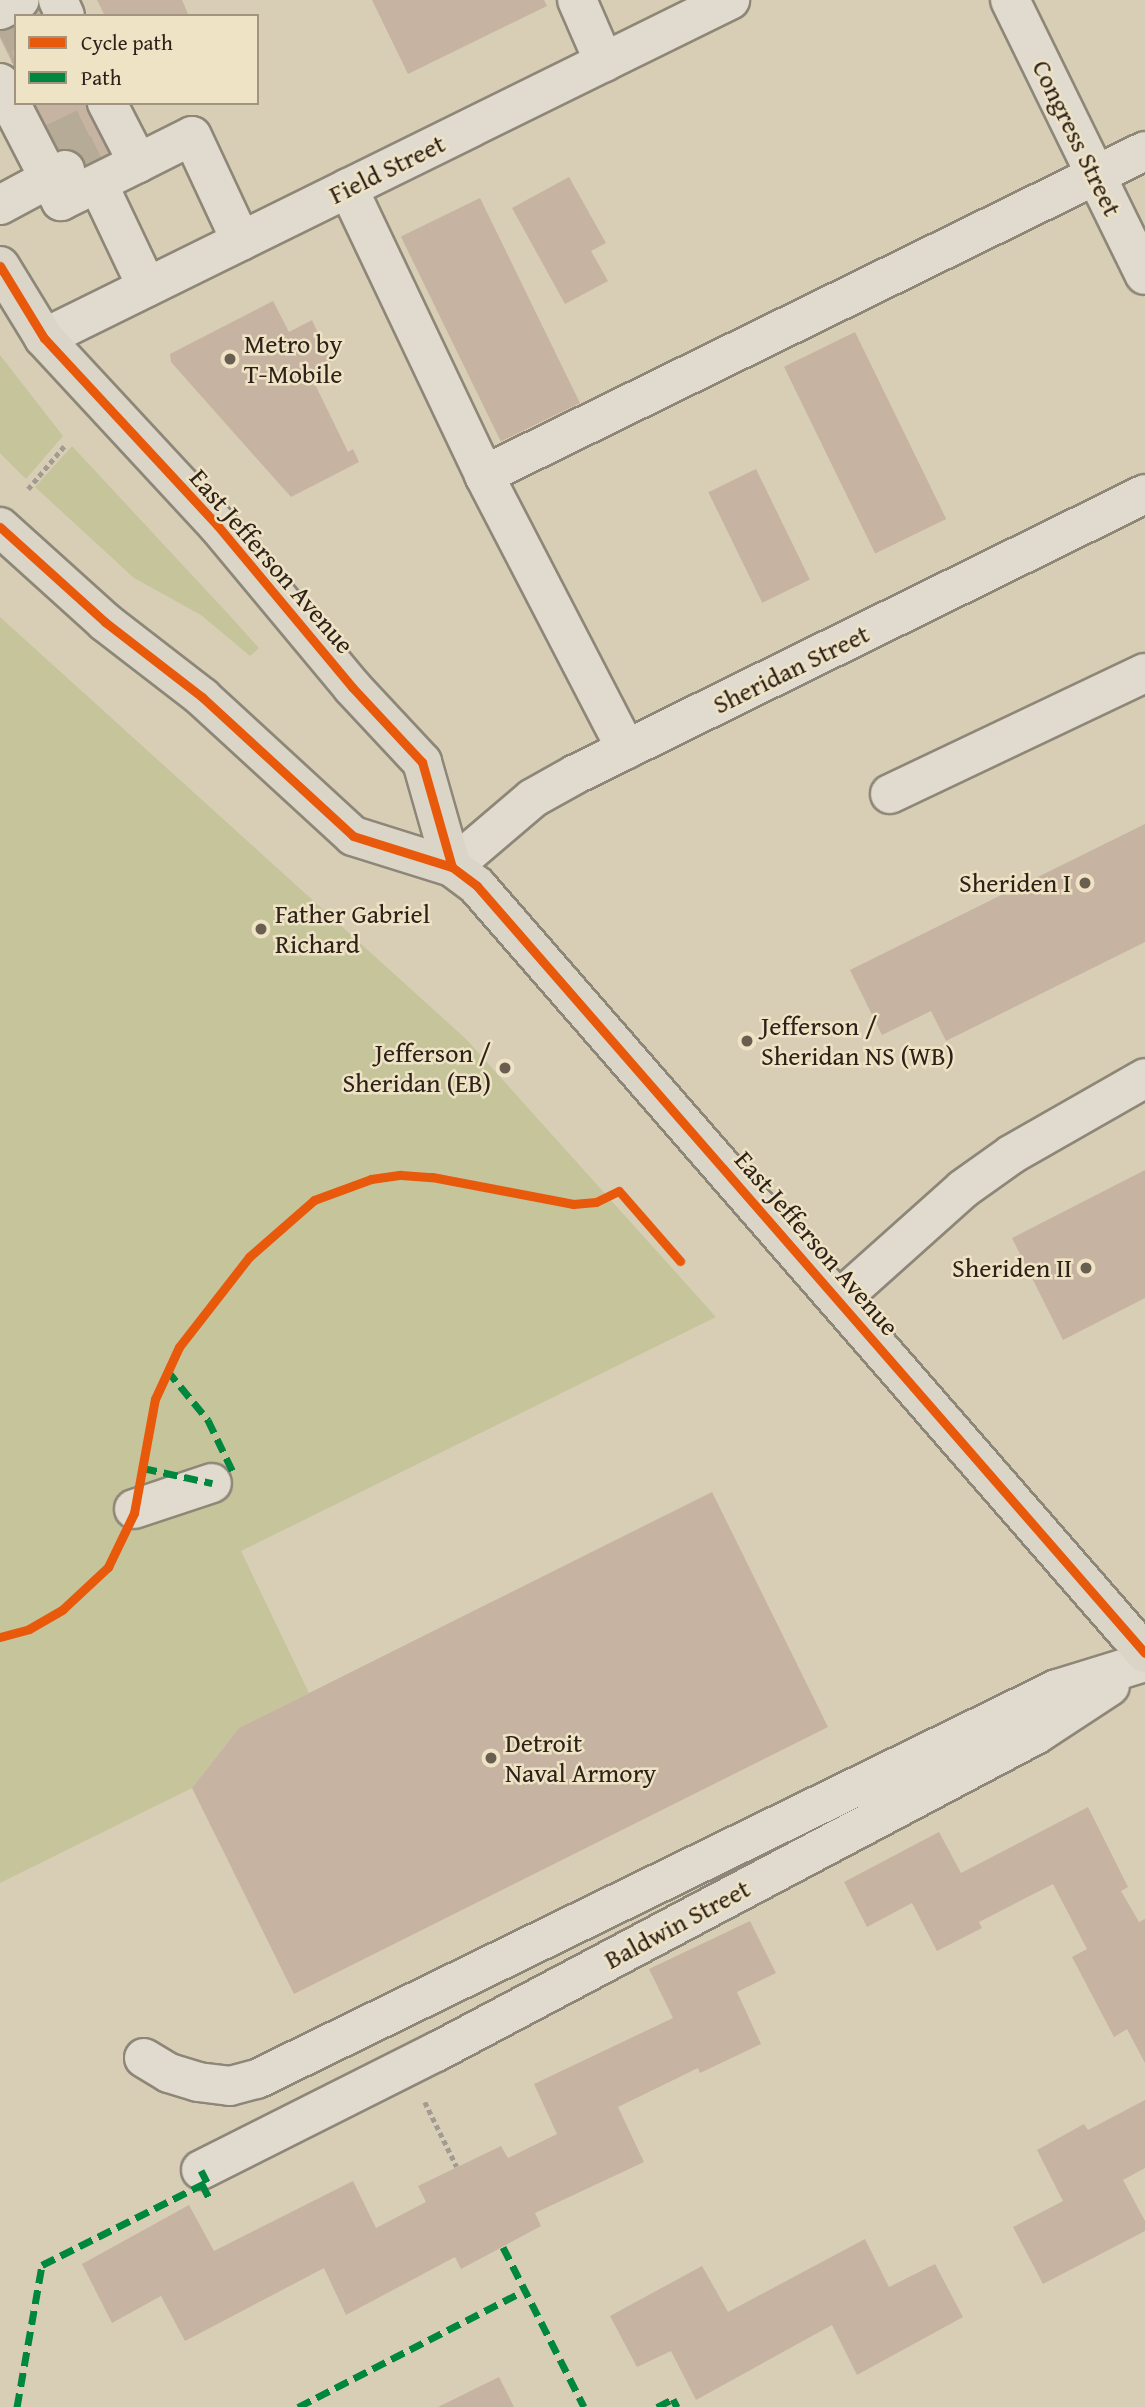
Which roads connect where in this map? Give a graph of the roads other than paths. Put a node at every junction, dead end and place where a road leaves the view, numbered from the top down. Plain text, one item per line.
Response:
1 (577, 0) edge
2 (730, 0) edge
3 (1010, 0) edge
4 (50, 7) edge
5 (0, 10) edge
6 (604, 62) junction
7 (22, 105) edge
8 (116, 132) edge
9 (1145, 151) edge
10 (60, 166) junction
11 (1096, 175) junction
12 (348, 188) junction
13 (0, 205) edge
14 (241, 241) junction
15 (0, 266) edge
16 (1145, 275) edge
17 (147, 287) junction
18 (44, 338) junction
19 (484, 475) junction
20 (1145, 494) edge
21 (0, 527) edge
22 (1145, 673) edge
23 (626, 749) junction
24 (890, 794) dead end
25 (452, 867) junction
26 (1137, 1090) edge
27 (839, 1300) junction
28 (212, 1483) dead end
29 (134, 1509) dead end
30 (1145, 1653) edge
31 (1145, 1663) edge
32 (144, 2058) dead end
33 (201, 2170) dead end

1 - 6 street
2 - 6 street, Field Street
3 - 11 street, Congress Street
4 - 5 street
6 - 12 street, Field Street
7 - 10 street
8 - 10 street
8 - 14 street
9 - 11 street
10 - 13 street
10 - 17 street
11 - 16 street, Congress Street
11 - 19 street
12 - 14 street, Field Street
12 - 19 street
14 - 17 street, Field Street
15 - 18 main road, East Jefferson Avenue
17 - 18 street, Field Street
18 - 25 main road, East Jefferson Avenue
19 - 23 street
20 - 23 street, Sheridan Street
21 - 25 main road, East Jefferson Avenue
22 - 24 street
23 - 25 street, Sheridan Street
25 - 27 main road, East Jefferson Avenue
26 - 27 street
27 - 30 main road, East Jefferson Avenue
28 - 29 street
31 - 32 street
31 - 33 street, Baldwin Street

